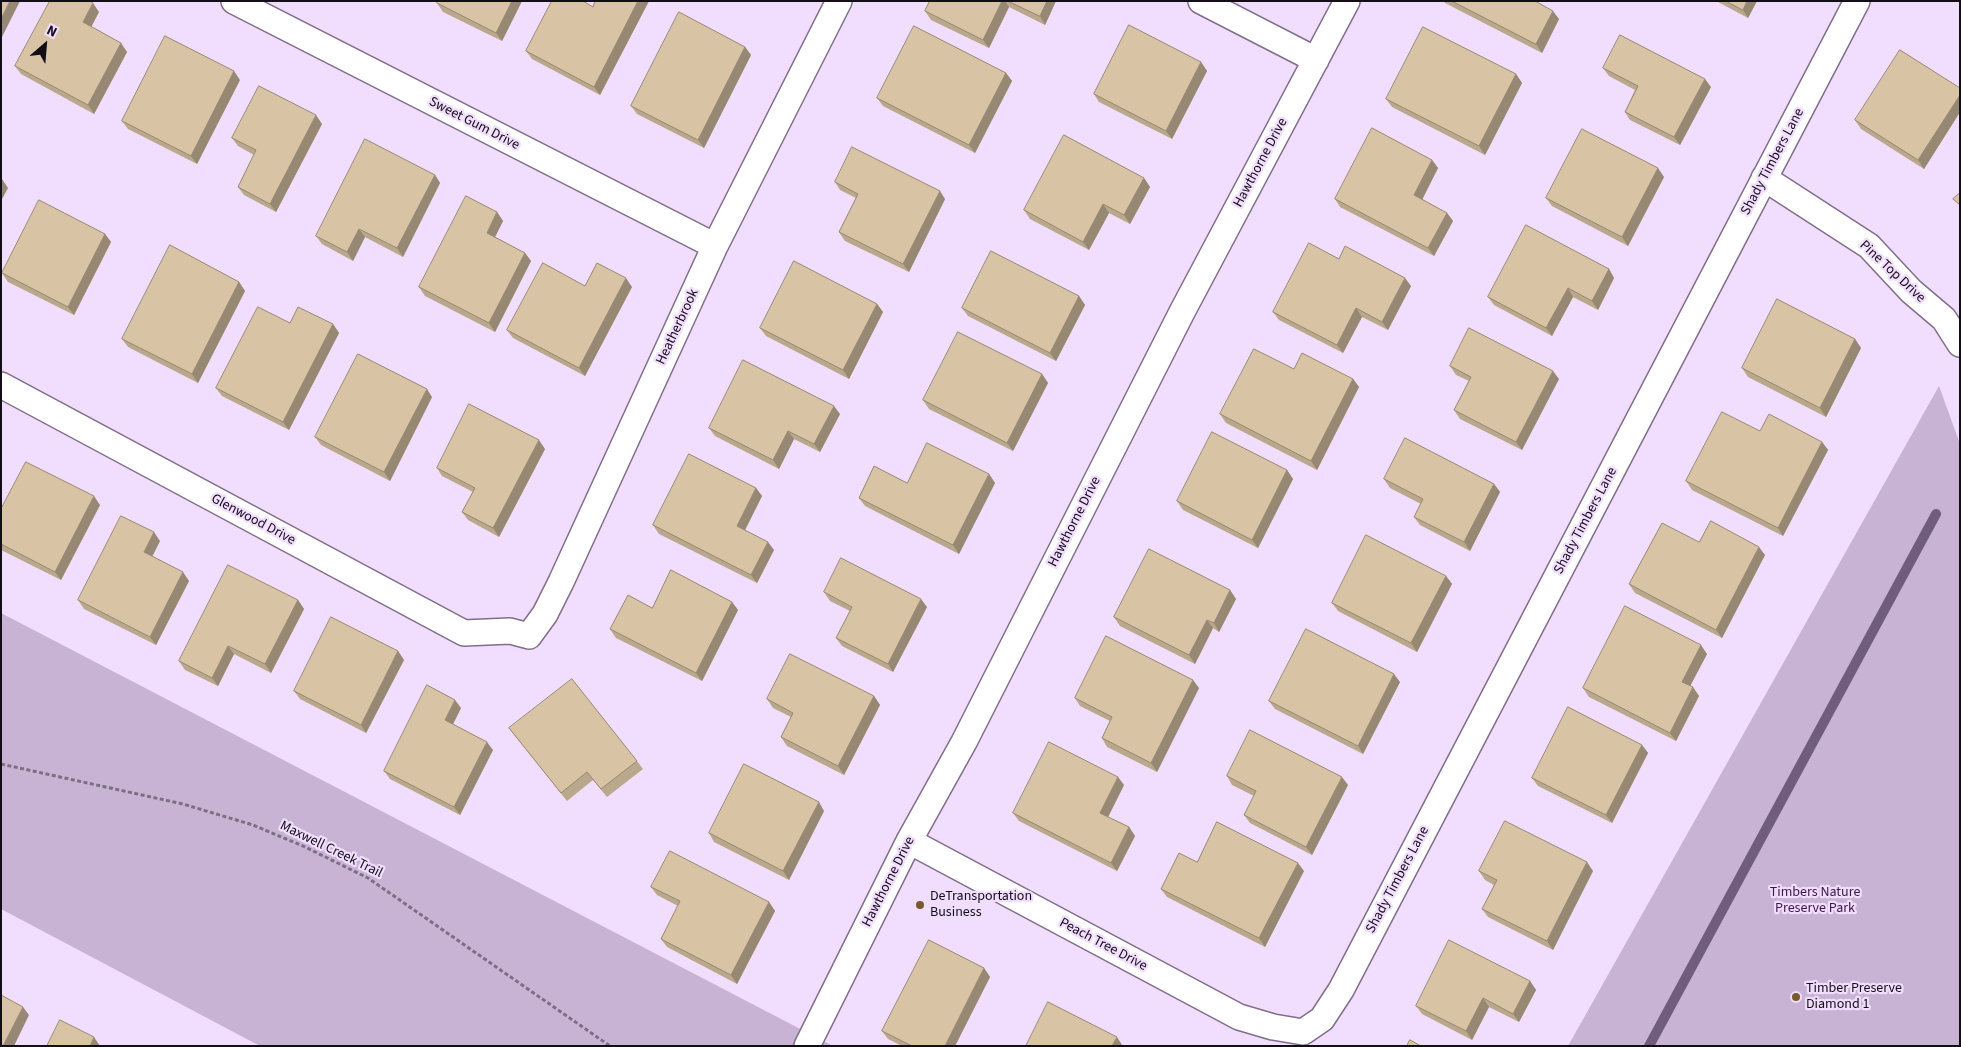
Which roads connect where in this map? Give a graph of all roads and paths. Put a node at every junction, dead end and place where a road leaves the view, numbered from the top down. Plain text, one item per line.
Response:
1 (234, 1) edge
2 (840, 1) edge
3 (1201, 1) edge
4 (1347, 1) edge
5 (1857, 1) edge
6 (1316, 60) junction
7 (1764, 178) junction
8 (715, 246) junction
9 (1960, 344) edge
10 (1, 384) edge
11 (510, 630) joint
12 (1, 764) edge
13 (908, 841) junction
14 (1303, 1032) joint
15 (610, 1046) edge
16 (807, 1046) edge

1 - 8 street, Sweet Gum Drive
2 - 8 street, Heatherbrook
3 - 6 street
4 - 6 street, Hawthorne Drive
5 - 7 street, Shady Timbers Lane
6 - 13 street, Hawthorne Drive
7 - 9 street, Pine Top Drive
7 - 14 street, Shady Timbers Lane
8 - 11 street, Heatherbrook
10 - 11 street, Glenwood Drive
12 - 15 path, Maxwell Creek Trail
13 - 14 street, Peach Tree Drive
13 - 16 street, Hawthorne Drive

